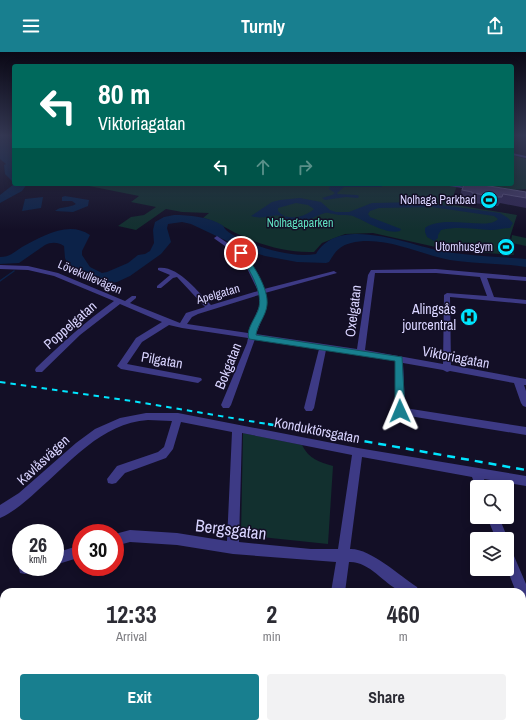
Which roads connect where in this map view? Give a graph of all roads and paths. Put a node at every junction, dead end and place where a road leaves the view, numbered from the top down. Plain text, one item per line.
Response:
1 (451, 186) edge
2 (476, 190) edge
3 (217, 238) dead end
4 (0, 268) edge
5 (160, 269) dead end
6 (334, 273) dead end
7 (483, 274) junction
8 (177, 275) junction
9 (526, 279) edge
10 (159, 287) dead end
11 (262, 293) junction
12 (134, 297) dead end
13 (491, 298) junction
14 (122, 302) junction
15 (526, 302) edge
16 (210, 308) junction
17 (168, 322) junction
18 (182, 326) junction
19 (252, 337) junction
20 (323, 347) junction
21 (361, 352) junction
22 (399, 359) junction
23 (447, 369) junction
24 (39, 370) dead end
25 (198, 380) dead end
26 (522, 382) edge
27 (526, 403) edge
28 (226, 405) dead end
29 (309, 408) dead end
30 (178, 418) junction
31 (104, 428) joint
32 (237, 428) junction
33 (526, 432) edge
34 (358, 452) junction
35 (476, 472) junction
36 (112, 479) dead end
37 (479, 480) edge
38 (526, 481) edge
39 (0, 512) edge
40 (124, 538) edge
41 (233, 548) junction
42 (343, 556) junction
43 (514, 571) edge
44 (339, 588) edge
45 (407, 588) edge
46 (521, 588) edge

1 - 2 street
3 - 11 street
4 - 14 street, Lövekullevägen
5 - 8 street
6 - 11 street, Apelgatan
7 - 9 street
7 - 13 street
7 - 21 street, Oxelgatan
8 - 10 street
8 - 16 street
11 - 16 street, Apelgatan
11 - 19 street, Bokgatan
12 - 14 street, Poppelgatan
13 - 15 street
13 - 23 street
14 - 17 street, Lövekullevägen
14 - 24 street, Poppelgatan
16 - 18 street, Apelgatan
17 - 18 street, Viktoriagatan
17 - 25 street, Pilgatan
18 - 19 street, Viktoriagatan
19 - 20 street, Viktoriagatan
19 - 28 street, Bokgatan
20 - 21 street, Viktoriagatan
20 - 29 street
21 - 22 street, Viktoriagatan
22 - 23 street, Viktoriagatan
22 - 33 street
23 - 26 street, Viktoriagatan
26 - 27 street
30 - 31 street, Konduktörsgatan
30 - 32 street, Konduktörsgatan
30 - 36 street
31 - 39 street, Kavlåsvägen
32 - 34 street, Konduktörsgatan
32 - 41 street
34 - 35 street, Konduktörsgatan
34 - 42 street
35 - 37 street
35 - 38 street, Konduktörsgatan
40 - 41 street, Bergsgatan
41 - 42 street, Bergsgatan
42 - 44 street
42 - 45 street, Bergsgatan
43 - 46 street

